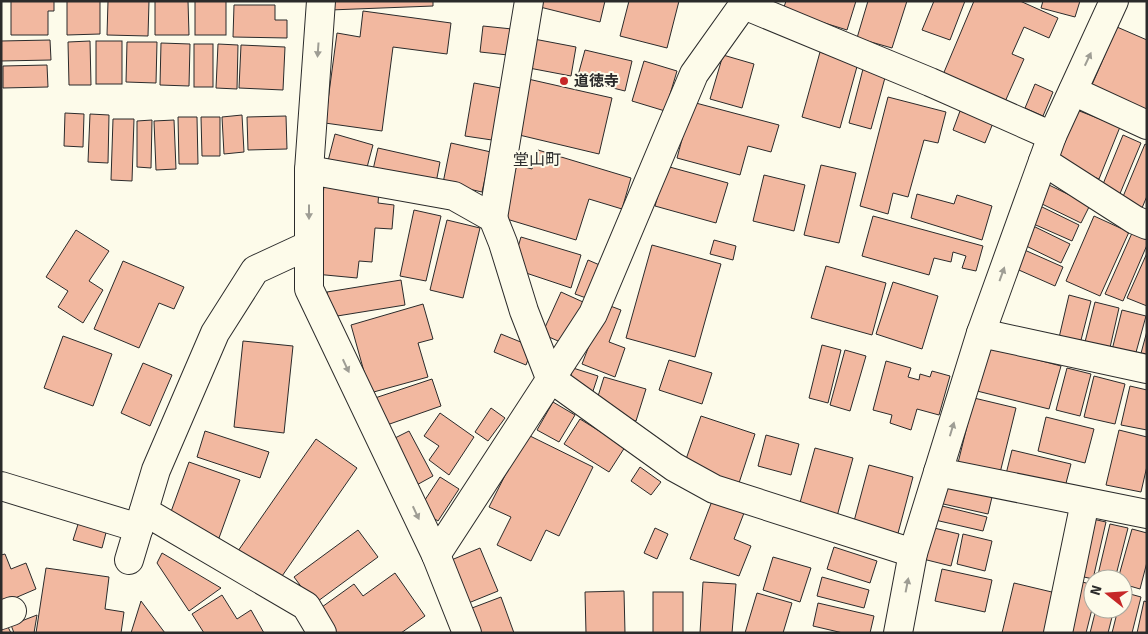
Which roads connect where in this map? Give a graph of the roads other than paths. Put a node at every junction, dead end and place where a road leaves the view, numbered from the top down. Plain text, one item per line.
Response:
1 (321, 1) edge
2 (529, 1) edge
3 (1114, 1) edge
4 (745, 3) edge
5 (1073, 91) junction
6 (1147, 125) edge
7 (1047, 148) junction
8 (309, 170) junction
9 (493, 218) junction
10 (1147, 225) edge
11 (309, 245) junction
12 (981, 333) junction
13 (1147, 369) edge
14 (550, 378) junction
15 (938, 472) junction
16 (1, 486) edge
17 (1086, 502) junction
18 (1147, 514) edge
19 (141, 519) junction
20 (913, 553) junction
21 (436, 555) junction
22 (129, 560) dead end
23 (322, 633) edge
24 (468, 633) edge
25 (898, 633) edge
26 (1058, 633) edge

1 -> 8 street
2 - 9 street
5 -> 3 street
4 - 7 street
4 - 14 street
5 - 6 street
5 - 7 street
7 - 10 street
12 -> 7 street
8 - 9 street
8 -> 11 street
9 - 14 street
11 - 19 street
11 -> 21 street
12 - 13 street
15 -> 12 street
14 - 20 street
14 - 21 street
15 - 17 street
15 - 20 street
16 - 19 street
17 - 18 street
17 - 26 street
19 - 22 street
19 - 23 street
25 -> 20 street
21 - 24 street

